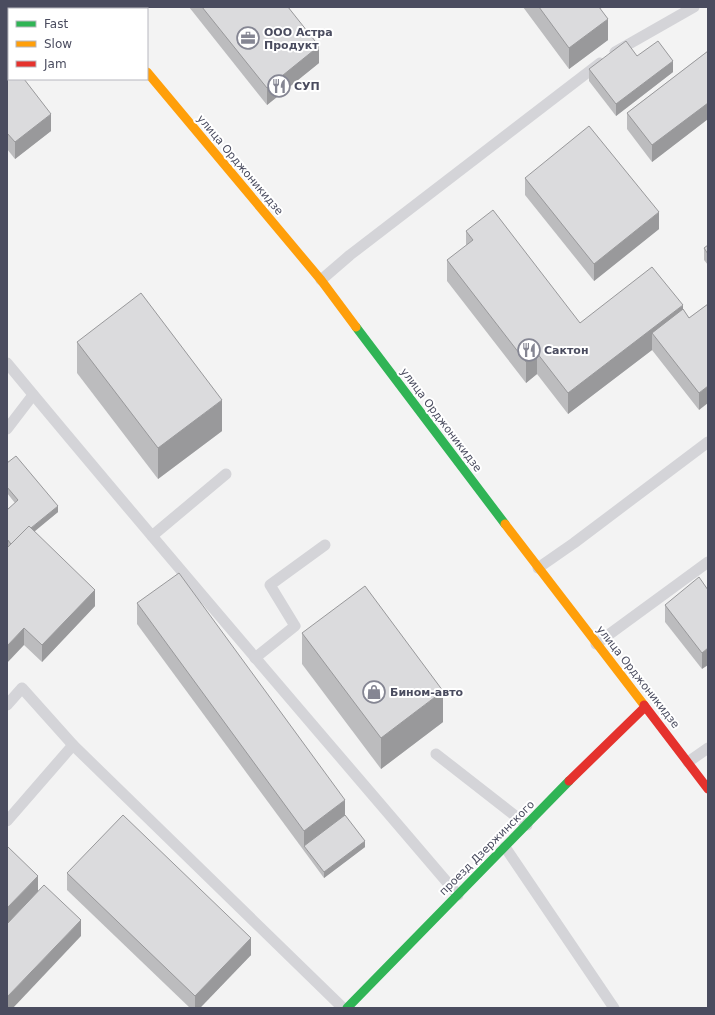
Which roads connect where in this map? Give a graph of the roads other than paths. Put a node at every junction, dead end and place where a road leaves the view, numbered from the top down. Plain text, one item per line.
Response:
1 (694, 7) edge
2 (148, 73) edge
3 (321, 280) junction
4 (7, 363) edge
5 (33, 395) junction
6 (7, 429) edge
7 (708, 442) edge
8 (226, 474) dead end
9 (152, 536) junction
10 (325, 545) dead end
11 (708, 562) edge
12 (538, 568) junction
13 (596, 644) junction
14 (255, 658) junction
15 (7, 705) edge
16 (645, 707) junction
17 (73, 746) junction
18 (708, 748) edge
19 (436, 754) dead end
20 (688, 762) junction
21 (708, 789) edge
22 (7, 821) edge
23 (527, 825) junction
24 (505, 847) junction
25 (458, 895) junction
26 (343, 1008) edge
27 (347, 1008) edge
28 (614, 1008) edge

1 - 3 lane
2 - 3 main road, улица Орджоникидзе
3 - 12 main road, улица Орджоникидзе
4 - 5 lane
5 - 6 lane
5 - 9 lane
7 - 12 lane
8 - 9 lane
9 - 14 lane
10 - 14 lane
11 - 13 lane
12 - 13 main road, улица Орджоникидзе
13 - 16 main road, улица Орджоникидзе
14 - 25 lane
15 - 17 lane
16 - 20 main road, улица Орджоникидзе
16 - 23 main road, проезд Дзержинского
17 - 22 lane
17 - 26 lane
18 - 20 lane
19 - 23 lane
20 - 21 main road, улица Орджоникидзе
23 - 24 main road, проезд Дзержинского
24 - 25 main road, проезд Дзержинского
24 - 28 lane
25 - 27 main road, проезд Дзержинского

